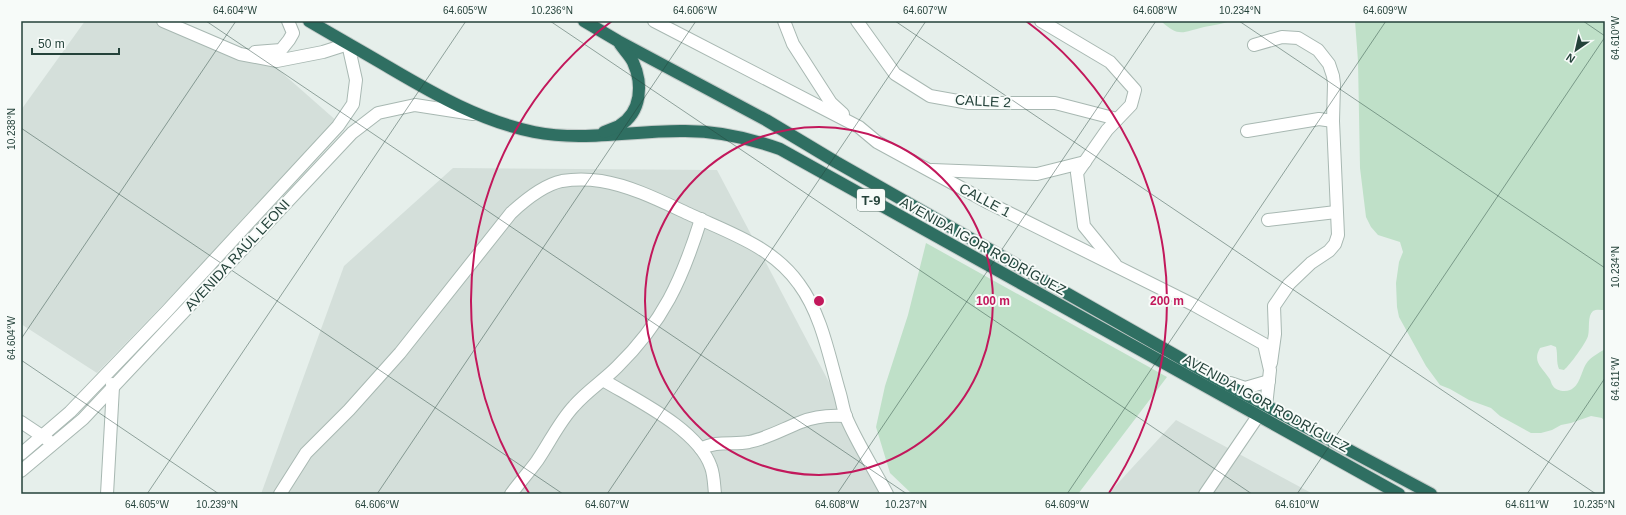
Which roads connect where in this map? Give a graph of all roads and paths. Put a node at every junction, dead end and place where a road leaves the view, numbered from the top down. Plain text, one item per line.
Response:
1 (162, 21) edge
2 (288, 21) edge
3 (309, 21) edge
4 (584, 21) edge
5 (654, 21) edge
6 (784, 21) edge
7 (857, 21) edge
8 (1041, 21) edge
9 (618, 41) junction
10 (348, 44) junction
11 (1254, 45) dead end
12 (240, 54) junction
13 (482, 116) junction
14 (1117, 119) junction
15 (1333, 121) junction
16 (859, 127) junction
17 (1247, 131) dead end
18 (598, 135) junction
19 (1085, 162) junction
20 (927, 170) junction
21 (1336, 212) junction
22 (701, 219) junction
23 (1268, 220) dead end
24 (1118, 267) junction
25 (106, 375) junction
26 (1269, 375) junction
27 (603, 380) junction
28 (1221, 380) junction
29 (113, 387) junction
30 (1266, 406) junction
31 (846, 416) junction
32 (1258, 416) junction
33 (21, 422) edge
34 (42, 436) junction
35 (54, 444) junction
36 (701, 449) junction
37 (21, 454) edge
38 (21, 471) edge
39 (106, 494) edge
40 (280, 494) edge
41 (511, 494) edge
42 (715, 494) edge
43 (887, 494) edge
44 (1205, 494) edge
45 (1399, 494) edge
46 (1431, 494) edge

1 - 12 street
2 - 12 street
3 - 10 highway, AVENIDA IGOR RODRÍGUEZ / T-9
4 - 9 highway, AVENIDA IGOR RODRÍGUEZ / T-9
5 - 16 street, CALLE 1
6 - 16 street
7 - 14 street, CALLE 2
8 - 14 street
9 - 18 highway, T-9
9 - 28 highway, AVENIDA IGOR RODRÍGUEZ / T-9
10 - 12 street
10 - 13 highway, AVENIDA IGOR RODRÍGUEZ / T-9
10 - 25 street, AVENIDA RAÚL LEONI
11 - 15 street
13 - 18 highway, AVENIDA IGOR RODRÍGUEZ / T-9
13 - 29 street, AVENIDA RAÚL LEONI
14 - 19 street
15 - 17 street
15 - 21 street
16 - 20 street, CALLE 1
18 - 32 highway, AVENIDA IGOR RODRÍGUEZ / T-9
19 - 20 street
19 - 24 street
20 - 24 street, CALLE 1
21 - 23 street
21 - 26 street
22 - 27 street
22 - 31 street
22 - 40 street
24 - 26 street, CALLE 1
25 - 29 street
25 - 34 street, AVENIDA RAÚL LEONI
26 - 28 street
26 - 30 street, CALLE 1
27 - 36 street
27 - 41 street
28 - 30 highway, AVENIDA IGOR RODRÍGUEZ / T-9
29 - 35 street, AVENIDA RAÚL LEONI
29 - 39 street
30 - 46 highway, AVENIDA IGOR RODRÍGUEZ / T-9
31 - 36 street
31 - 43 street
32 - 44 street
32 - 45 highway, AVENIDA IGOR RODRÍGUEZ / T-9
33 - 34 street
34 - 35 street
34 - 37 street, AVENIDA RAÚL LEONI
35 - 38 street, AVENIDA RAÚL LEONI
36 - 42 street

